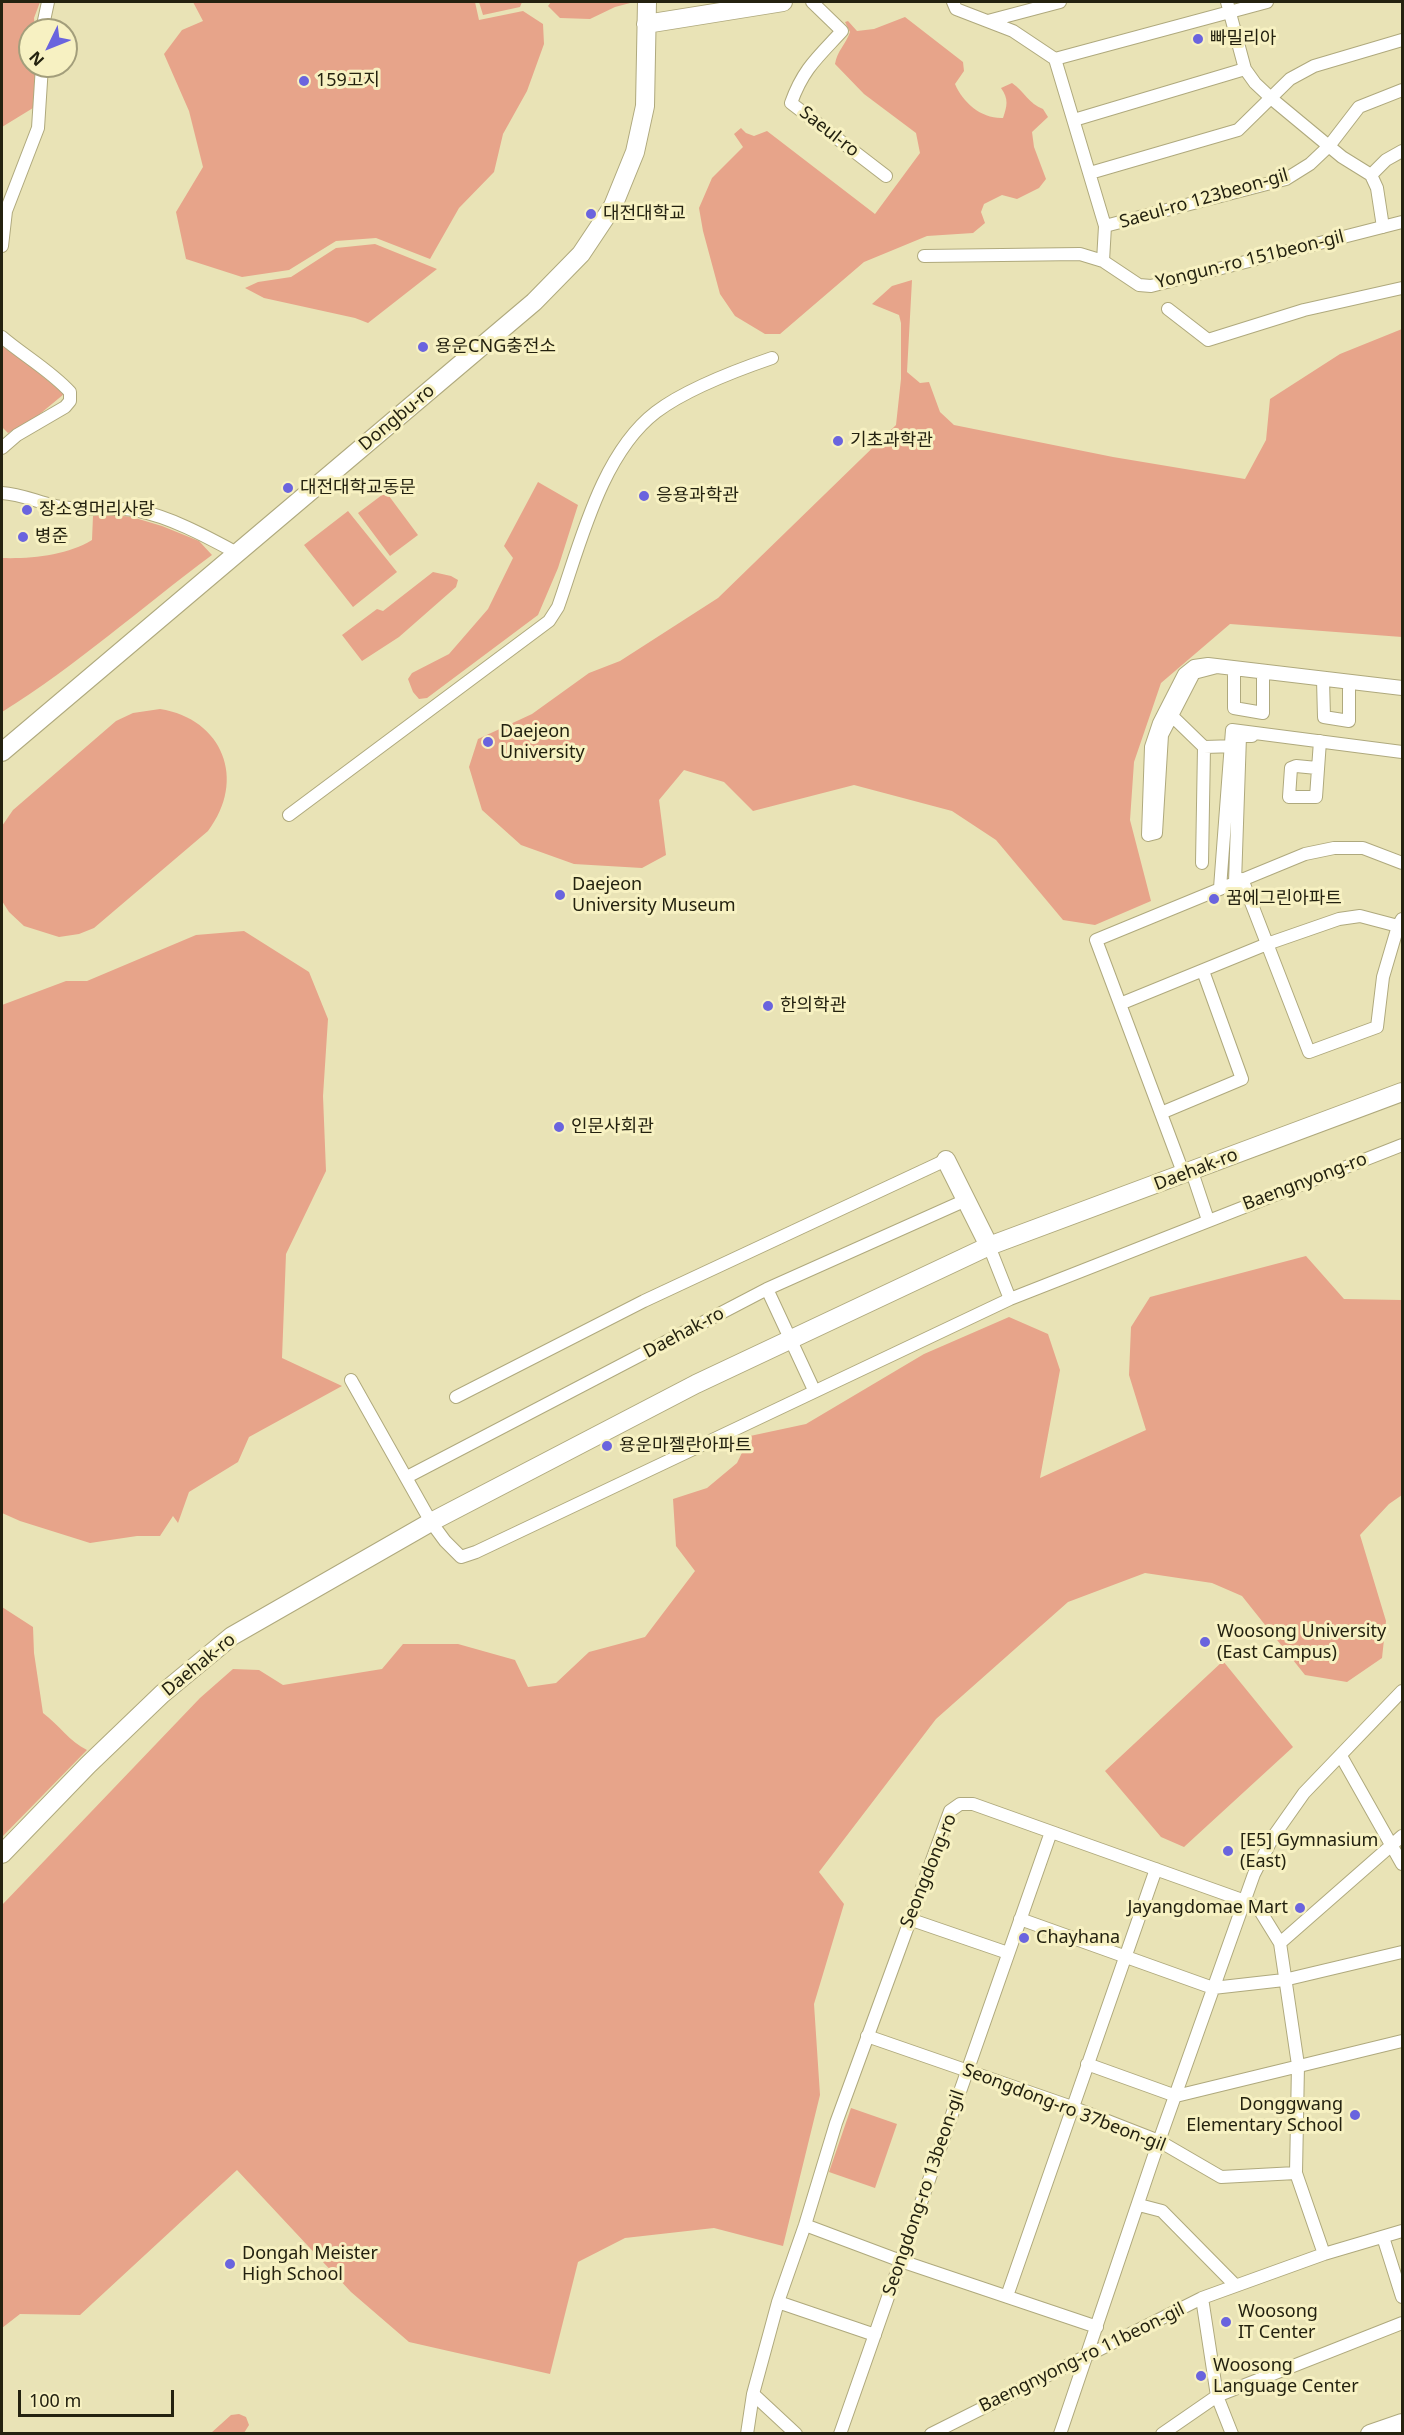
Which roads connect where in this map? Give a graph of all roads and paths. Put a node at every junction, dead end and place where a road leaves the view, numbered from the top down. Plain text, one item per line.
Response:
1 (48, 2) edge
2 (647, 2) edge
3 (783, 2) edge
4 (812, 2) edge
5 (953, 2) edge
6 (1060, 2) edge
7 (1267, 2) edge
8 (1228, 7) edge
9 (45, 18) edge
10 (988, 21) junction
11 (646, 24) junction
12 (1402, 40) edge
13 (1055, 59) junction
14 (1245, 69) junction
15 (41, 78) edge
16 (1402, 90) edge
17 (1272, 99) junction
18 (1074, 120) junction
19 (1329, 146) junction
20 (1402, 151) edge
21 (1090, 173) junction
22 (1371, 175) junction
23 (886, 176) dead end
24 (1402, 222) edge
25 (1105, 226) junction
26 (1383, 227) junction
27 (2, 246) edge
28 (924, 256) dead end
29 (1103, 261) junction
30 (1402, 288) edge
31 (1168, 309) dead end
32 (2, 337) edge
33 (772, 358) dead end
34 (2, 448) edge
35 (2, 492) edge
36 (237, 553) junction
37 (1234, 669) junction
38 (1263, 673) junction
39 (1323, 680) junction
40 (1349, 683) junction
41 (1402, 688) edge
42 (1172, 716) junction
43 (1320, 743) junction
44 (1235, 746) junction
45 (1204, 747) junction
46 (2, 752) edge
47 (1402, 754) edge
48 (1317, 768) dead end
49 (289, 815) dead end
50 (1202, 862) dead end
51 (1402, 863) edge
52 (1239, 880) junction
53 (1221, 888) junction
54 (1400, 922) edge
55 (1267, 944) junction
56 (1203, 971) junction
57 (1120, 1004) junction
58 (1402, 1092) edge
59 (1161, 1113) junction
60 (1402, 1145) edge
61 (946, 1161) joint
62 (1188, 1174) junction
63 (966, 1200) junction
64 (1208, 1220) junction
65 (989, 1246) junction
66 (767, 1289) junction
67 (1010, 1299) junction
68 (790, 1340) junction
69 (351, 1380) dead end
70 (814, 1390) junction
71 (456, 1397) dead end
72 (407, 1477) junction
73 (431, 1522) junction
74 (1402, 1691) edge
75 (1341, 1756) junction
76 (1051, 1832) junction
77 (1402, 1836) edge
78 (1392, 1845) junction
79 (2, 1854) edge
80 (1402, 1864) edge
81 (1155, 1869) junction
82 (1245, 1901) junction
83 (909, 1919) junction
84 (1020, 1919) junction
85 (1280, 1943) junction
86 (1402, 1952) edge
87 (1008, 1953) junction
88 (1125, 1957) junction
89 (1284, 1980) junction
90 (1213, 1988) junction
91 (867, 2036) junction
92 (1402, 2041) edge
93 (1087, 2064) junction
94 (1298, 2065) junction
95 (967, 2072) junction
96 (1176, 2096) junction
97 (1072, 2107) junction
98 (1159, 2141) junction
99 (1296, 2173) junction
100 (1139, 2205) junction
101 (805, 2225) junction
102 (1402, 2231) edge
103 (1383, 2237) junction
104 (1324, 2254) junction
105 (901, 2261) junction
106 (1235, 2285) junction
107 (1007, 2296) junction
108 (1402, 2297) edge
109 (1202, 2298) junction
110 (778, 2302) junction
111 (1402, 2323) edge
112 (1097, 2327) junction
113 (874, 2335) junction
114 (1085, 2355) junction
115 (753, 2394) junction
116 (1217, 2396) junction
117 (1402, 2423) edge
118 (747, 2433) edge
119 (796, 2433) edge
120 (840, 2433) edge
121 (931, 2433) edge
122 (1060, 2433) edge
123 (1162, 2433) edge
124 (1232, 2433) edge
125 (1370, 2433) edge

1 - 9 street
2 - 11 main road, Dongbu-ro
3 - 11 main road
4 - 23 street, Saeul-ro
5 - 10 street
6 - 10 street
7 - 8 street
8 - 13 street
8 - 14 street
10 - 13 street
11 - 36 main road, Dongbu-ro
12 - 17 street
13 - 18 street
14 - 17 street
14 - 18 street
15 - 27 street
16 - 19 street, Saeul-ro 123beon-gil
17 - 19 street
17 - 21 street
18 - 21 street
19 - 22 street
19 - 25 street, Saeul-ro 123beon-gil
20 - 22 street
21 - 25 street
22 - 26 street
24 - 26 street, Yongun-ro 151beon-gil
25 - 29 street
26 - 29 street, Yongun-ro 151beon-gil
28 - 29 street, Yongun-ro 151beon-gil
30 - 31 street
32 - 34 street
33 - 49 street
35 - 36 street
36 - 46 main road, Dongbu-ro
37 - 38 street
37 - 38 street
37 - 42 street
38 - 39 street
39 - 40 street
39 - 40 street
40 - 41 street
41 - 42 street
42 - 45 street
43 - 44 street
43 - 47 street
43 - 48 street
44 - 45 street
44 - 52 street
44 - 53 street
45 - 50 street
51 - 52 street
52 - 53 street
52 - 55 street
53 - 57 street
54 - 55 street
54 - 55 street
55 - 56 street
56 - 57 street
56 - 59 street
57 - 59 street
58 - 62 main road, Daehak-ro
59 - 62 street
60 - 64 street, Baengnyong-ro
61 - 63 main road
61 - 71 street
62 - 64 street
62 - 65 main road, Daehak-ro
63 - 65 main road
63 - 66 street, Daehak-ro
64 - 67 street
65 - 67 street
65 - 68 main road, Daehak-ro
66 - 68 street
66 - 72 street, Daehak-ro
67 - 70 street
68 - 70 street
68 - 73 main road, Daehak-ro
69 - 72 street
70 - 73 street
72 - 73 street
73 - 79 main road, Daehak-ro
74 - 75 street
75 - 78 street
75 - 82 street
76 - 81 street, Seongdong-ro
76 - 83 street, Seongdong-ro
76 - 84 street, Seongdong-ro 13beon-gil
77 - 78 street
78 - 80 street
78 - 85 street
81 - 82 street, Seongdong-ro
81 - 88 street
82 - 85 street
82 - 90 street
83 - 87 street
83 - 91 street, Seongdong-ro
84 - 87 street, Seongdong-ro 13beon-gil
84 - 88 street
85 - 89 street
86 - 89 street
87 - 95 street, Seongdong-ro 13beon-gil
88 - 90 street
88 - 93 street
89 - 90 street
89 - 94 street
90 - 96 street
91 - 95 street, Seongdong-ro 37beon-gil
91 - 101 street, Seongdong-ro
92 - 94 street
93 - 96 street
93 - 97 street
94 - 96 street
94 - 99 street
95 - 97 street, Seongdong-ro 37beon-gil
95 - 105 street, Seongdong-ro 13beon-gil
96 - 98 street
97 - 98 street, Seongdong-ro 37beon-gil
97 - 107 street
98 - 99 street, Seongdong-ro 37beon-gil
98 - 100 street
99 - 104 street
100 - 106 street
100 - 112 street
101 - 105 street
101 - 110 street, Seongdong-ro
102 - 103 street, Baengnyong-ro 11beon-gil
103 - 104 street, Baengnyong-ro 11beon-gil
103 - 108 street
104 - 106 street, Baengnyong-ro 11beon-gil
105 - 107 street
105 - 113 street, Seongdong-ro 13beon-gil
106 - 109 street, Baengnyong-ro 11beon-gil
107 - 112 street
109 - 114 street, Baengnyong-ro 11beon-gil
109 - 116 street
110 - 113 street
110 - 115 street, Seongdong-ro
111 - 116 street
112 - 114 street
113 - 120 street, Seongdong-ro 13beon-gil
114 - 121 street, Baengnyong-ro 11beon-gil
114 - 122 street
115 - 118 street, Seongdong-ro
115 - 119 street
116 - 123 street
116 - 124 street
117 - 125 main road

